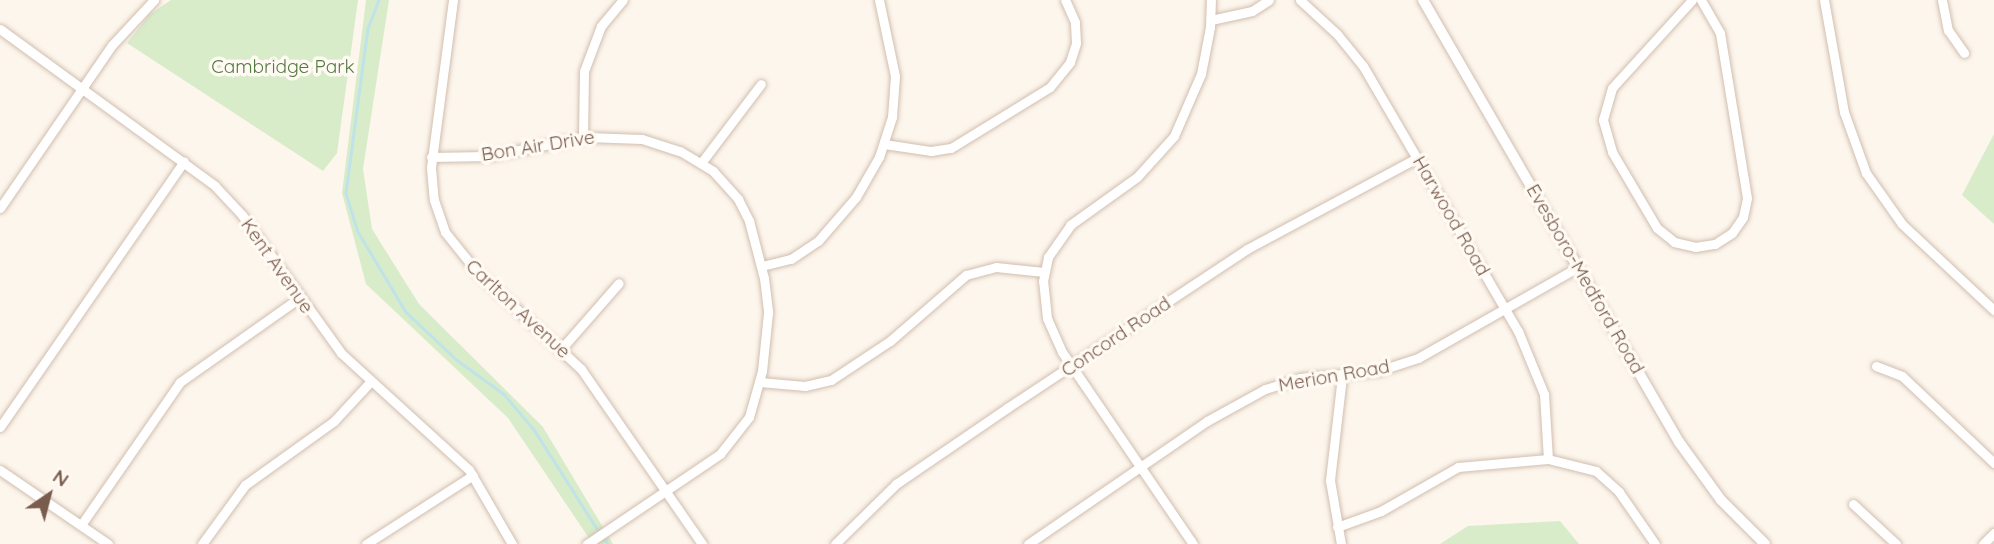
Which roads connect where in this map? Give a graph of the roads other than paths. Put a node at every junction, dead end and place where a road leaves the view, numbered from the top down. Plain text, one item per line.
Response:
1 (136, 0) edge
2 (154, 0) edge
3 (453, 0) edge
4 (622, 0) edge
5 (879, 0) edge
6 (1065, 0) edge
7 (1210, 0) edge
8 (1269, 0) edge
9 (1300, 0) edge
10 (1423, 0) edge
11 (1692, 0) edge
12 (1701, 0) edge
13 (1824, 0) edge
14 (1942, 0) edge
15 (144, 9) junction
16 (1211, 20) junction
17 (0, 29) edge
18 (1964, 53) dead end
19 (761, 84) dead end
20 (82, 89) junction
21 (583, 137) junction
22 (884, 144) junction
23 (431, 157) junction
24 (1417, 158) junction
25 (184, 161) junction
26 (701, 163) junction
27 (0, 208) edge
28 (762, 265) junction
29 (1578, 267) junction
30 (1044, 272) junction
31 (619, 283) dead end
32 (299, 298) junction
33 (1505, 309) junction
34 (1994, 310) edge
35 (562, 348) junction
36 (1877, 366) dead end
37 (1072, 367) junction
38 (1342, 376) junction
39 (372, 381) junction
40 (760, 382) junction
41 (0, 428) edge
42 (1548, 459) junction
43 (1994, 463) edge
44 (1140, 468) junction
45 (0, 470) edge
46 (472, 475) junction
47 (666, 491) junction
48 (1853, 504) dead end
49 (81, 525) junction
50 (1337, 527) junction
51 (1994, 533) edge
52 (108, 544) edge
53 (202, 544) edge
54 (366, 544) edge
55 (512, 544) edge
56 (587, 544) edge
57 (702, 544) edge
58 (835, 544) edge
59 (1028, 544) edge
60 (1193, 544) edge
61 (1341, 544) edge
62 (1655, 544) edge
63 (1765, 544) edge
64 (1896, 544) edge
65 (1983, 544) edge

1 - 15 street
2 - 15 street
3 - 23 street, Carlton Avenue
4 - 21 street
5 - 22 street
6 - 22 street
7 - 16 street
8 - 16 street
9 - 24 street, Harwood Road
10 - 29 street, Evesboro-Medford Road
11 - 12 street
13 - 34 street
14 - 18 street
15 - 20 street
16 - 30 street
17 - 20 street, Kent Avenue
19 - 26 street
20 - 25 street, Kent Avenue
20 - 27 street
21 - 23 street, Bon Air Drive
21 - 26 street, Bon Air Drive
22 - 28 street
23 - 35 street, Carlton Avenue
24 - 33 street, Harwood Road
24 - 37 street, Concord Road
25 - 32 street, Kent Avenue
25 - 41 street
26 - 28 street, Bon Air Drive
28 - 40 street, Bon Air Drive
29 - 33 street, Merion Road
29 - 63 street, Evesboro-Medford Road
30 - 37 street
30 - 40 street
31 - 35 street
32 - 39 street, Kent Avenue
32 - 49 street
33 - 38 street, Merion Road
33 - 42 street, Harwood Road
35 - 47 street, Carlton Avenue
36 - 43 street
37 - 44 street
37 - 58 street, Concord Road
38 - 44 street, Merion Road
38 - 50 street
39 - 46 street, Kent Avenue
39 - 53 street
40 - 47 street, Bon Air Drive
42 - 50 street
42 - 62 street
44 - 59 street, Merion Road
44 - 60 street
45 - 49 street
46 - 54 street
46 - 55 street, Kent Avenue
47 - 56 street, Bon Air Drive
47 - 57 street, Carlton Avenue
48 - 64 street
49 - 52 street
50 - 61 street
51 - 65 street

